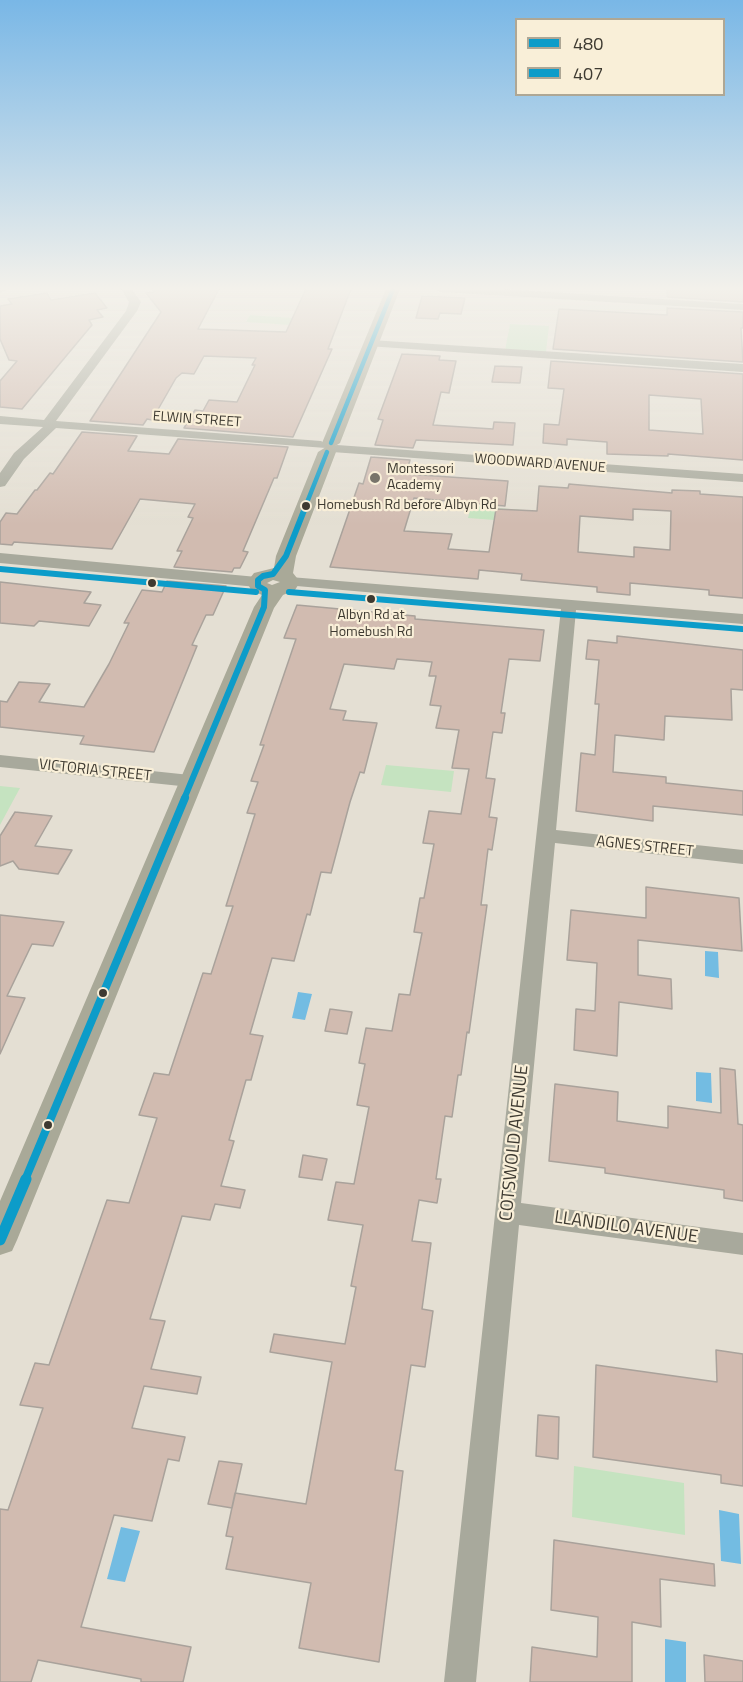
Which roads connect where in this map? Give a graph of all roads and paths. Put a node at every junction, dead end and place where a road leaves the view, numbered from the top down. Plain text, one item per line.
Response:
1 (89, 367) edge
2 (361, 367) edge
3 (0, 420) edge
4 (50, 424) junction
5 (329, 447) junction
6 (743, 478) edge
7 (0, 483) edge
8 (0, 558) edge
9 (274, 582) junction
10 (569, 604) junction
11 (743, 619) edge
12 (0, 761) edge
13 (190, 780) junction
14 (547, 836) junction
15 (743, 856) edge
16 (508, 1212) junction
17 (0, 1240) edge
18 (743, 1244) edge
19 (460, 1682) edge

1 - 4 street
2 - 5 main road
3 - 4 street, ELWIN STREET
4 - 5 street, ELWIN STREET
4 - 7 street
5 - 6 street, WOODWARD AVENUE
5 - 9 main road
8 - 9 street
9 - 10 street
9 - 13 main road
10 - 11 street
10 - 14 street, COTSWOLD AVENUE
12 - 13 street, VICTORIA STREET
13 - 17 main road
14 - 15 street, AGNES STREET
14 - 16 street, COTSWOLD AVENUE
16 - 18 street, LLANDILO AVENUE
16 - 19 street, COTSWOLD AVENUE

